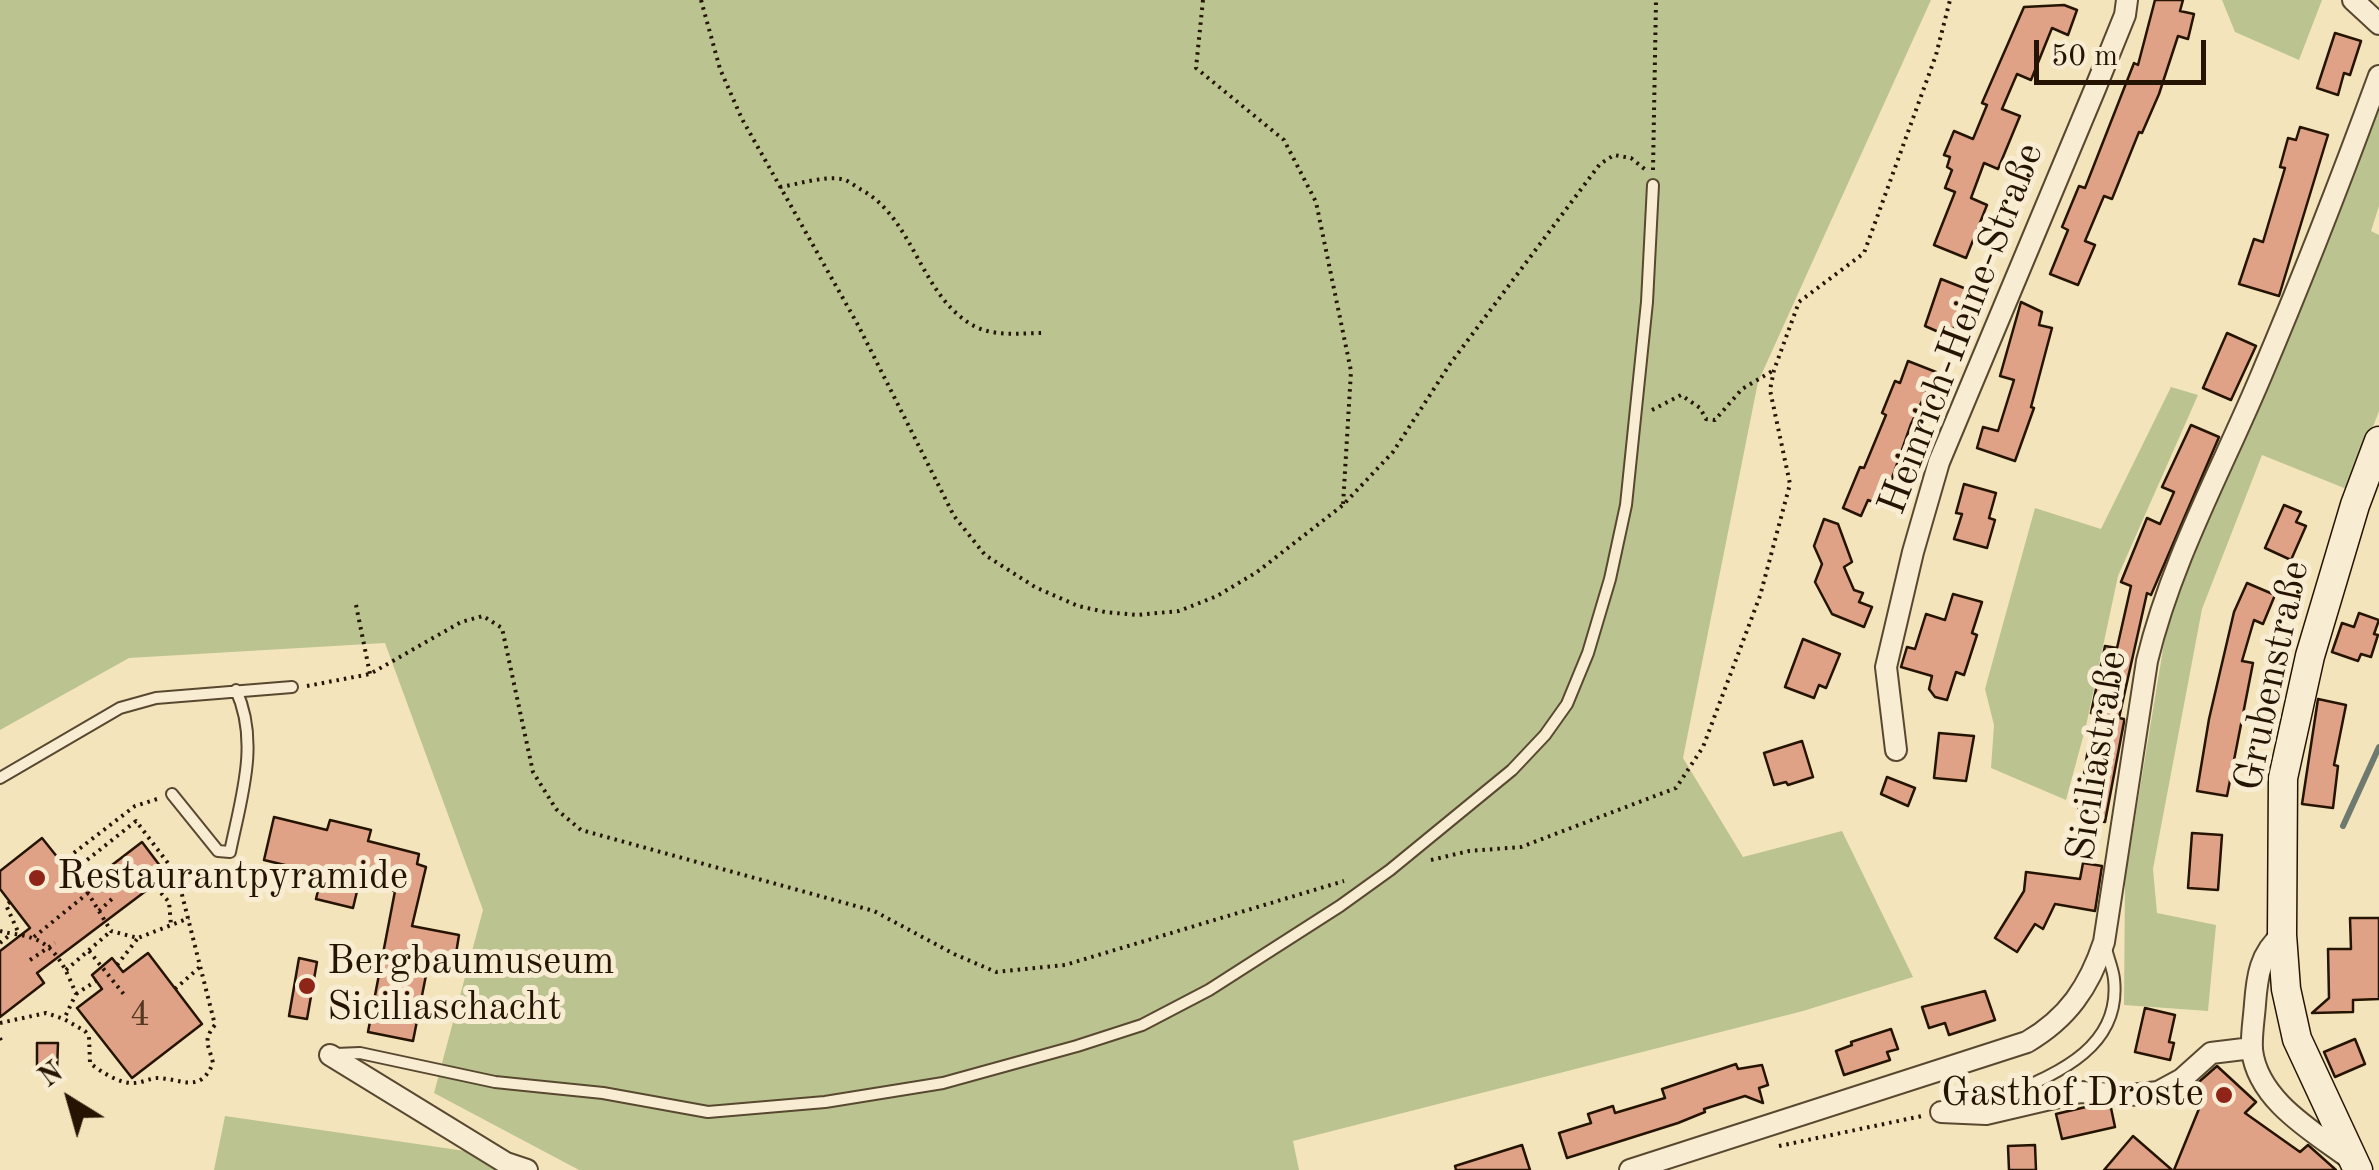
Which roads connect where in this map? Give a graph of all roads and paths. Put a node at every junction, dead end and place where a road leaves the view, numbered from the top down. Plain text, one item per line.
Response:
1 (701, 0) edge
2 (1203, 0) edge
3 (1656, 0) edge
4 (1950, 0) edge
5 (2127, 0) edge
6 (2353, 0) edge
7 (2379, 24) edge
8 (2379, 76) edge
9 (1653, 185) junction
10 (780, 187) junction
11 (1042, 333) dead end
12 (1774, 370) junction
13 (1634, 418) junction
14 (2379, 441) edge
15 (1343, 504) junction
16 (356, 604) dead end
17 (370, 674) junction
18 (292, 687) joint
19 (236, 690) junction
20 (1896, 750) dead end
21 (0, 778) edge
22 (172, 794) joint
23 (62, 862) dead end
24 (1390, 870) junction
25 (1345, 881) dead end
26 (88, 893) junction
27 (161, 893) dead end
28 (114, 897) dead end
29 (0, 898) edge
30 (99, 911) junction
31 (189, 918) junction
32 (171, 925) junction
33 (112, 932) junction
34 (5, 933) edge
35 (2282, 935) junction
36 (20, 936) junction
37 (32, 938) junction
38 (138, 938) junction
39 (2104, 942) junction
40 (0, 943) edge
41 (52, 945) junction
42 (89, 951) junction
43 (30, 960) dead end
44 (117, 965) dead end
45 (201, 966) junction
46 (66, 970) junction
47 (96, 981) dead end
48 (175, 989) dead end
49 (76, 994) junction
50 (126, 997) dead end
51 (64, 1019) junction
52 (0, 1023) edge
53 (2252, 1048) junction
54 (330, 1055) joint
55 (1941, 1112) joint
56 (1963, 1115) junction
57 (1765, 1149) dead end
58 (2356, 1166) edge
59 (527, 1170) edge
60 (1630, 1170) edge

1 - 10 path
2 - 15 path
3 - 9 path
4 - 12 path
5 - 20 street, Heinrich-Heine-Straße
6 - 7 street
8 - 39 street, Siciliastraße
9 - 13 lane
9 - 15 path
10 - 11 path
10 - 15 path
12 - 13 path
12 - 24 path
13 - 24 lane
14 - 35 main road, Grubenstraße
16 - 17 path
17 - 18 path
17 - 25 path
18 - 19 lane
19 - 21 lane
19 - 22 lane
22 - 23 path
24 - 54 lane
26 - 30 path
26 - 31 path
26 - 37 path
27 - 32 path
28 - 30 path
29 - 36 path
30 - 33 path
31 - 32 path
31 - 45 path
32 - 38 path
33 - 38 path
33 - 42 path
34 - 36 path
34 - 40 path
35 - 53 street, Grubenstraße
35 - 58 main road, Grubenstraße
36 - 37 path
37 - 41 path
38 - 44 path
39 - 56 lane
39 - 60 street, Siciliastraße
41 - 43 path
41 - 46 path
42 - 46 path
42 - 50 path
45 - 48 path
45 - 51 path
46 - 49 path
47 - 49 path
49 - 51 path
51 - 52 path
53 - 56 street
53 - 58 street, Grubenstraße
54 - 59 street
55 - 56 street
55 - 57 path

